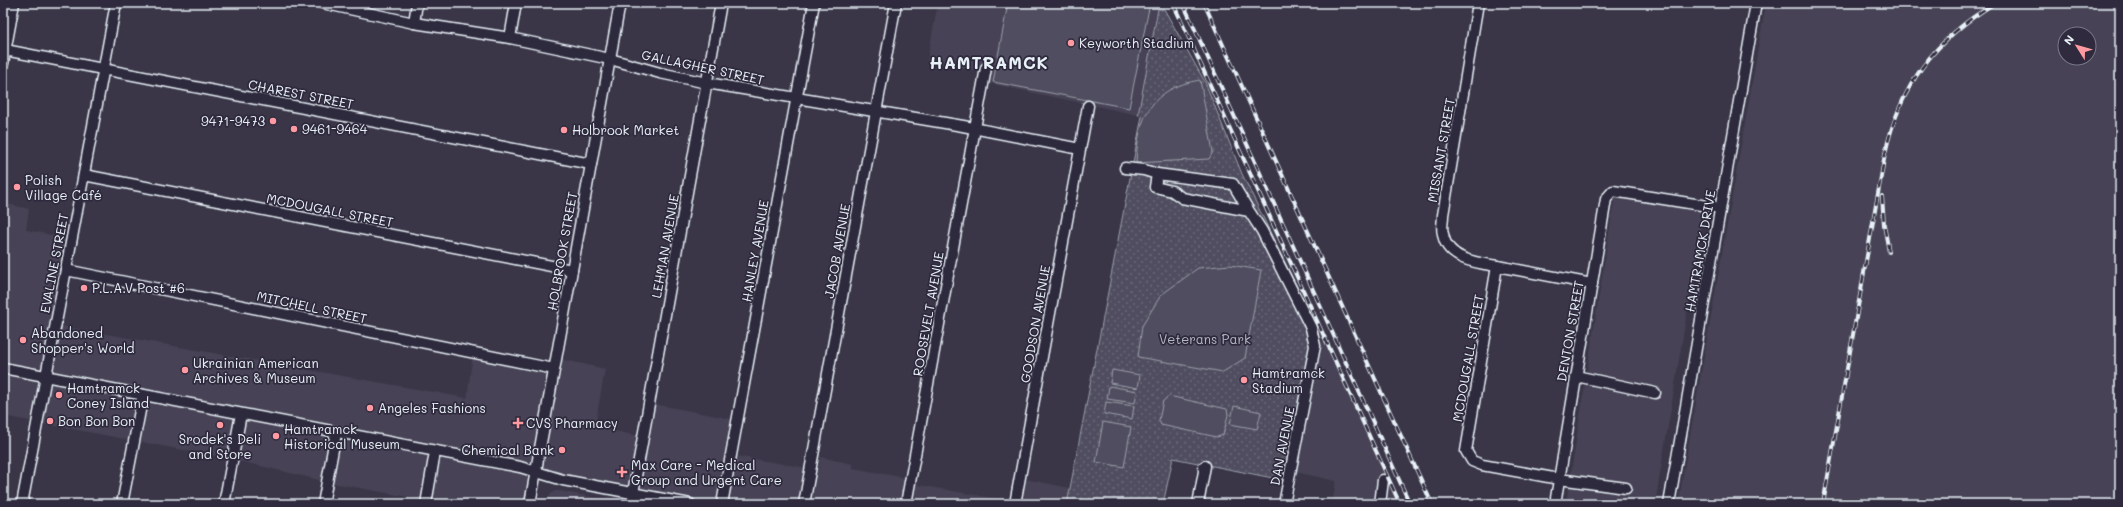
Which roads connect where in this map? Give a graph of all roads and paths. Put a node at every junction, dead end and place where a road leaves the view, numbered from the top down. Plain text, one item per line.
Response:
1 (14, 3) edge
2 (116, 3) edge
3 (322, 3) edge
4 (417, 3) edge
5 (516, 3) edge
6 (620, 3) edge
7 (721, 3) edge
8 (814, 3) edge
9 (896, 3) edge
10 (1478, 3) edge
11 (1756, 3) edge
12 (414, 24) junction
13 (510, 38) junction
14 (5, 50) junction
15 (610, 59) junction
16 (3, 63) edge
17 (986, 68) dead end
18 (104, 69) junction
19 (707, 83) junction
20 (796, 99) junction
21 (1088, 106) dead end
22 (876, 113) junction
23 (975, 128) junction
24 (1080, 149) junction
25 (591, 164) junction
26 (1125, 168) dead end
27 (1157, 174) junction
28 (84, 175) junction
29 (1720, 208) junction
30 (1249, 211) junction
31 (1497, 266) junction
32 (66, 270) junction
33 (572, 270) junction
34 (1592, 284) junction
35 (3, 368) edge
36 (554, 369) junction
37 (46, 376) junction
38 (1576, 376) junction
39 (1655, 393) dead end
40 (143, 395) junction
41 (241, 414) junction
42 (336, 433) junction
43 (435, 452) junction
44 (1204, 467) dead end
45 (536, 470) junction
46 (1559, 479) junction
47 (1383, 480) dead end
48 (1626, 488) dead end
49 (633, 493) junction
50 (22, 504) edge
51 (122, 504) edge
52 (224, 504) edge
53 (323, 504) edge
54 (426, 504) edge
55 (530, 504) edge
56 (690, 504) edge
57 (722, 504) edge
58 (804, 504) edge
59 (906, 504) edge
60 (1015, 504) edge
61 (1198, 504) edge
62 (1284, 504) edge
63 (1380, 504) edge
64 (1555, 504) edge
65 (1669, 504) edge

1 - 14 street
2 - 18 street, EVALINE STREET
3 - 12 street, GALLAGHER STREET
4 - 12 street
5 - 13 street
6 - 15 street, HOLBROOK STREET
7 - 19 street, LEHMAN AVENUE
8 - 20 street, HANLEY AVENUE
9 - 22 street, JACOB AVENUE
10 - 31 street, MISSANT STREET
11 - 29 street, HAMTRAMCK DRIVE
12 - 13 street, GALLAGHER STREET
13 - 15 street, GALLAGHER STREET
14 - 16 street
14 - 18 street, CHAREST STREET
15 - 19 street, GALLAGHER STREET
15 - 25 street, HOLBROOK STREET
17 - 23 street, ROOSEVELT AVENUE
18 - 25 street, CHAREST STREET
18 - 28 street, EVALINE STREET
19 - 20 street, GALLAGHER STREET
19 - 49 street, LEHMAN AVENUE
20 - 22 street, GALLAGHER STREET
20 - 57 street, HANLEY AVENUE
21 - 24 street, GOODSON AVENUE
22 - 23 street, GALLAGHER STREET
22 - 58 street, JACOB AVENUE
23 - 24 street, GALLAGHER STREET
23 - 59 street, ROOSEVELT AVENUE
24 - 60 street, GOODSON AVENUE
25 - 33 street, HOLBROOK STREET
26 - 27 street
27 - 30 street
27 - 30 street
28 - 32 street, EVALINE STREET
28 - 33 street, MCDOUGALL STREET
29 - 34 street, DENTON STREET
29 - 65 street, HAMTRAMCK DRIVE
30 - 62 street, DAN AVENUE
31 - 34 street
31 - 46 street, MCDOUGALL STREET
32 - 36 street, MITCHELL STREET
32 - 37 street, EVALINE STREET
33 - 36 street, HOLBROOK STREET
34 - 38 street, DENTON STREET
35 - 37 street
36 - 45 street, HOLBROOK STREET
37 - 40 street
37 - 50 street, EVALINE STREET
38 - 39 street
38 - 46 street, DENTON STREET
40 - 41 street
40 - 51 street
41 - 42 street
41 - 52 street
42 - 43 street
42 - 53 street
43 - 45 street
43 - 54 street
44 - 61 street
45 - 49 street
45 - 55 street, HOLBROOK STREET
46 - 48 street, MCDOUGALL STREET
46 - 64 street, DENTON STREET
47 - 63 street
49 - 56 street

